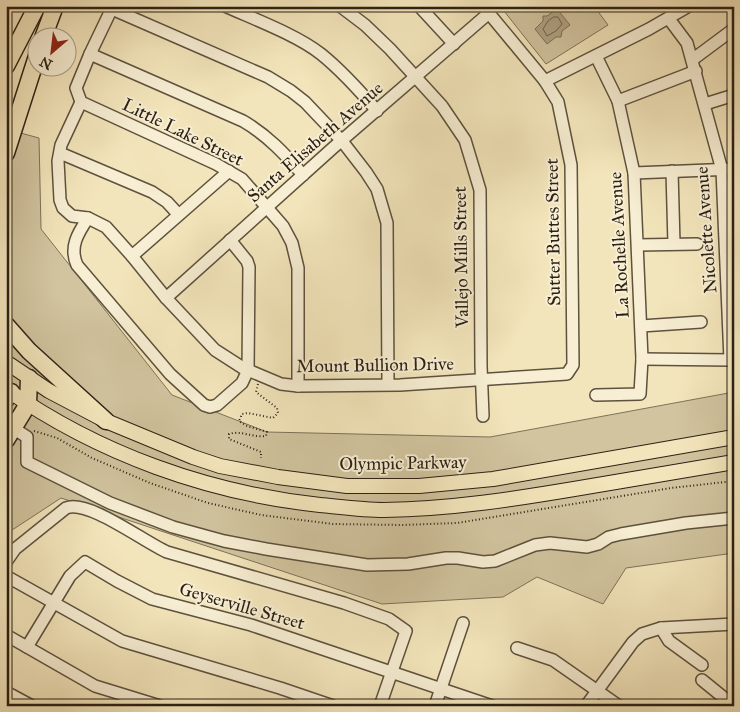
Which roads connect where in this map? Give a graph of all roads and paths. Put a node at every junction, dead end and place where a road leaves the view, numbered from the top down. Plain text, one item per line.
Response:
1 (37, 6) edge
2 (55, 6) edge
3 (225, 6) edge
4 (340, 6) edge
5 (419, 6) edge
6 (689, 6) edge
7 (112, 7) edge
8 (486, 10) edge
9 (669, 19) junction
10 (47, 28) edge
11 (731, 31) dead end
12 (454, 44) junction
13 (90, 54) junction
14 (596, 56) junction
15 (694, 65) junction
16 (6, 66) edge
17 (30, 78) edge
18 (415, 78) junction
19 (545, 81) junction
20 (734, 95) edge
21 (618, 101) junction
22 (81, 102) junction
23 (705, 104) junction
24 (377, 111) junction
25 (342, 141) junction
26 (6, 153) edge
27 (60, 153) junction
28 (728, 170) edge
29 (229, 171) junction
30 (672, 171) junction
31 (634, 173) junction
32 (304, 175) junction
33 (266, 208) junction
34 (178, 214) junction
35 (88, 218) junction
36 (230, 240) junction
37 (674, 244) junction
38 (697, 244) dead end
39 (638, 245) junction
40 (132, 256) junction
41 (166, 298) junction
42 (731, 312) edge
43 (701, 322) dead end
44 (6, 325) edge
45 (640, 326) junction
46 (642, 359) junction
47 (6, 362) edge
48 (573, 365) joint
49 (248, 370) junction
50 (259, 376) junction
51 (29, 378) junction
52 (482, 380) junction
53 (388, 384) junction
54 (298, 386) junction
55 (8, 394) edge
56 (596, 395) dead end
57 (28, 404) junction
58 (483, 416) dead end
59 (106, 421) junction
60 (10, 434) edge
61 (734, 437) edge
62 (261, 458) dead end
63 (734, 462) edge
64 (734, 518) edge
65 (6, 562) edge
66 (6, 576) edge
67 (53, 603) junction
68 (463, 623) dead end
69 (734, 624) edge
70 (660, 628) junction
71 (6, 635) edge
72 (27, 647) junction
73 (517, 648) dead end
74 (702, 665) dead end
75 (391, 672) junction
76 (702, 680) dead end
77 (441, 689) junction
78 (597, 690) junction
79 (6, 692) edge
80 (485, 705) edge
81 (32, 706) edge
82 (160, 706) edge
83 (333, 706) edge
84 (380, 706) edge
85 (436, 706) edge
86 (586, 706) edge
87 (619, 706) edge
88 (734, 706) edge

1 - 16 highway
2 - 10 highway
3 - 24 street
4 - 18 street, Vallejo Mills Street
5 - 12 street
6 - 9 street
7 - 13 street
7 - 25 street
8 - 12 street, Santa Elisabeth Avenue
8 - 19 street, Sutter Buttes Street
9 - 14 street
9 - 15 street, Nicolette Avenue
11 - 15 street
12 - 18 street, Santa Elisabeth Avenue
13 - 22 street
13 - 32 street
14 - 19 street
14 - 21 street, La Rochelle Avenue
15 - 21 street
15 - 23 street, Nicolette Avenue
17 - 26 highway
18 - 24 street, Santa Elisabeth Avenue
18 - 52 street, Vallejo Mills Street
19 - 48 street, Sutter Buttes Street
20 - 23 street
21 - 31 street, La Rochelle Avenue
22 - 27 street, Mount Bullion Drive
22 - 29 street, Little Lake Street
23 - 28 street, Nicolette Avenue
24 - 25 street, Santa Elisabeth Avenue
25 - 32 street, Santa Elisabeth Avenue
25 - 53 street
27 - 34 street
27 - 35 street, Mount Bullion Drive
28 - 30 street
28 - 42 street, Nicolette Avenue
29 - 33 street, Little Lake Street
29 - 34 street
30 - 31 street
30 - 37 street
31 - 39 street, La Rochelle Avenue
32 - 33 street, Santa Elisabeth Avenue
33 - 36 street, Santa Elisabeth Avenue
33 - 54 street, Little Lake Street
34 - 40 street
35 - 40 street, Mount Bullion Drive
35 - 49 street
36 - 41 street, Santa Elisabeth Avenue
36 - 49 street
37 - 38 street
37 - 39 street
39 - 45 street, La Rochelle Avenue
40 - 41 street, Mount Bullion Drive
41 - 49 street, Mount Bullion Drive
42 - 46 street, Nicolette Avenue
43 - 45 street
44 - 59 highway
45 - 46 street, La Rochelle Avenue
46 - 56 street, La Rochelle Avenue
47 - 51 main road, Olympic Parkway
48 - 52 street, Mount Bullion Drive
49 - 50 street, Mount Bullion Drive
50 - 54 street, Mount Bullion Drive
50 - 62 path
51 - 57 highway
51 - 59 main road, Olympic Parkway
52 - 53 street, Mount Bullion Drive
52 - 58 street, Vallejo Mills Street
53 - 54 street, Mount Bullion Drive
55 - 57 main road
57 - 60 highway
57 - 63 main road
59 - 61 main road, Olympic Parkway
60 - 64 street
65 - 75 street
66 - 67 street
67 - 72 street, Geyserville Street
67 - 75 street, Geyserville Street
67 - 83 street
68 - 77 street
69 - 70 street
70 - 74 street
70 - 78 street
71 - 72 street
72 - 82 street
73 - 78 street
75 - 77 street, Geyserville Street
75 - 84 street
76 - 88 street
77 - 80 street, Geyserville Street
77 - 85 street
78 - 86 street
78 - 87 street
79 - 81 street

